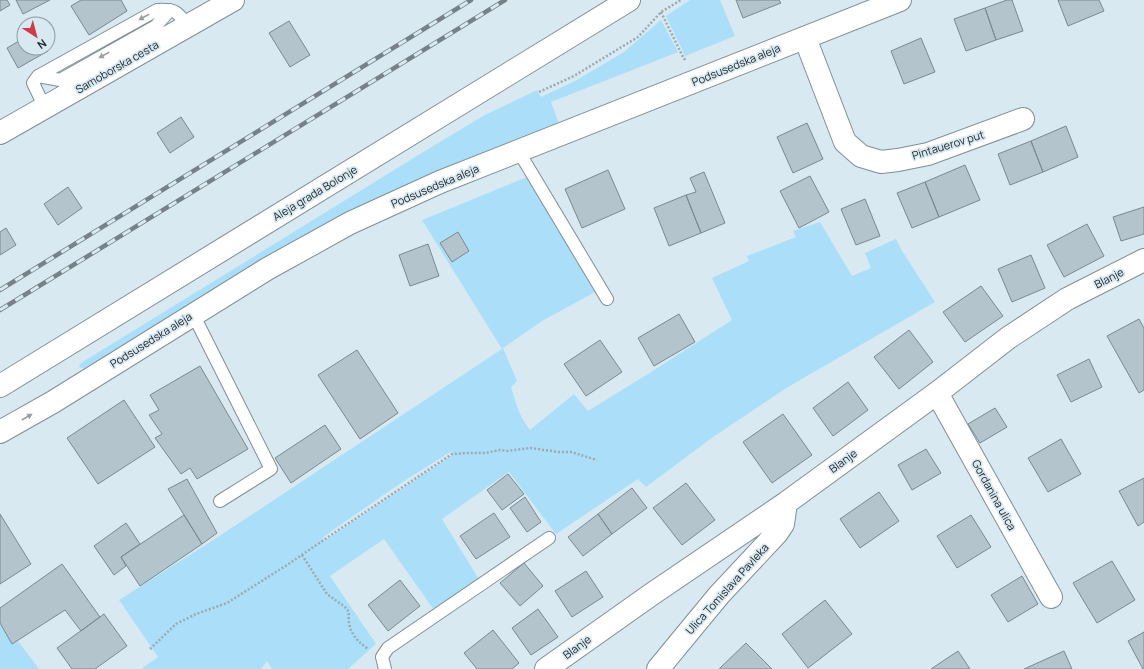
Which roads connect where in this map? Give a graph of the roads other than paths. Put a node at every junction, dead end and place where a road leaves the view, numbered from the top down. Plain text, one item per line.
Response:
1 (233, 0) edge
2 (629, 0) edge
3 (900, 0) edge
4 (188, 26) junction
5 (805, 38) junction
6 (45, 108) junction
7 (1023, 119) dead end
8 (0, 134) edge
9 (519, 152) junction
10 (1144, 260) edge
11 (607, 299) dead end
12 (193, 314) junction
13 (0, 386) edge
14 (937, 393) junction
15 (0, 432) edge
16 (220, 501) dead end
17 (786, 503) junction
18 (549, 538) dead end
19 (1051, 597) dead end
20 (384, 663) edge
21 (546, 669) edge
22 (658, 669) edge

1 - 4 street, Samoborska cesta
2 - 13 street, Aleja grada Bolonje
3 - 5 street, Podsusedska aleja
4 - 6 street, Samoborska cesta
4 -> 6 lane
5 - 7 street, Pintauerov put
5 - 9 street, Podsusedska aleja
6 - 8 street, Samoborska cesta
9 - 11 lane
9 - 12 street, Podsusedska aleja
10 - 14 street, Blanje
15 -> 12 street, Podsusedska aleja
12 - 16 lane
14 - 17 street, Blanje
14 - 19 street, Gordanina ulica
17 - 21 street, Blanje
17 - 22 street, Ulica Tomislava Pavleka
18 - 20 lane

